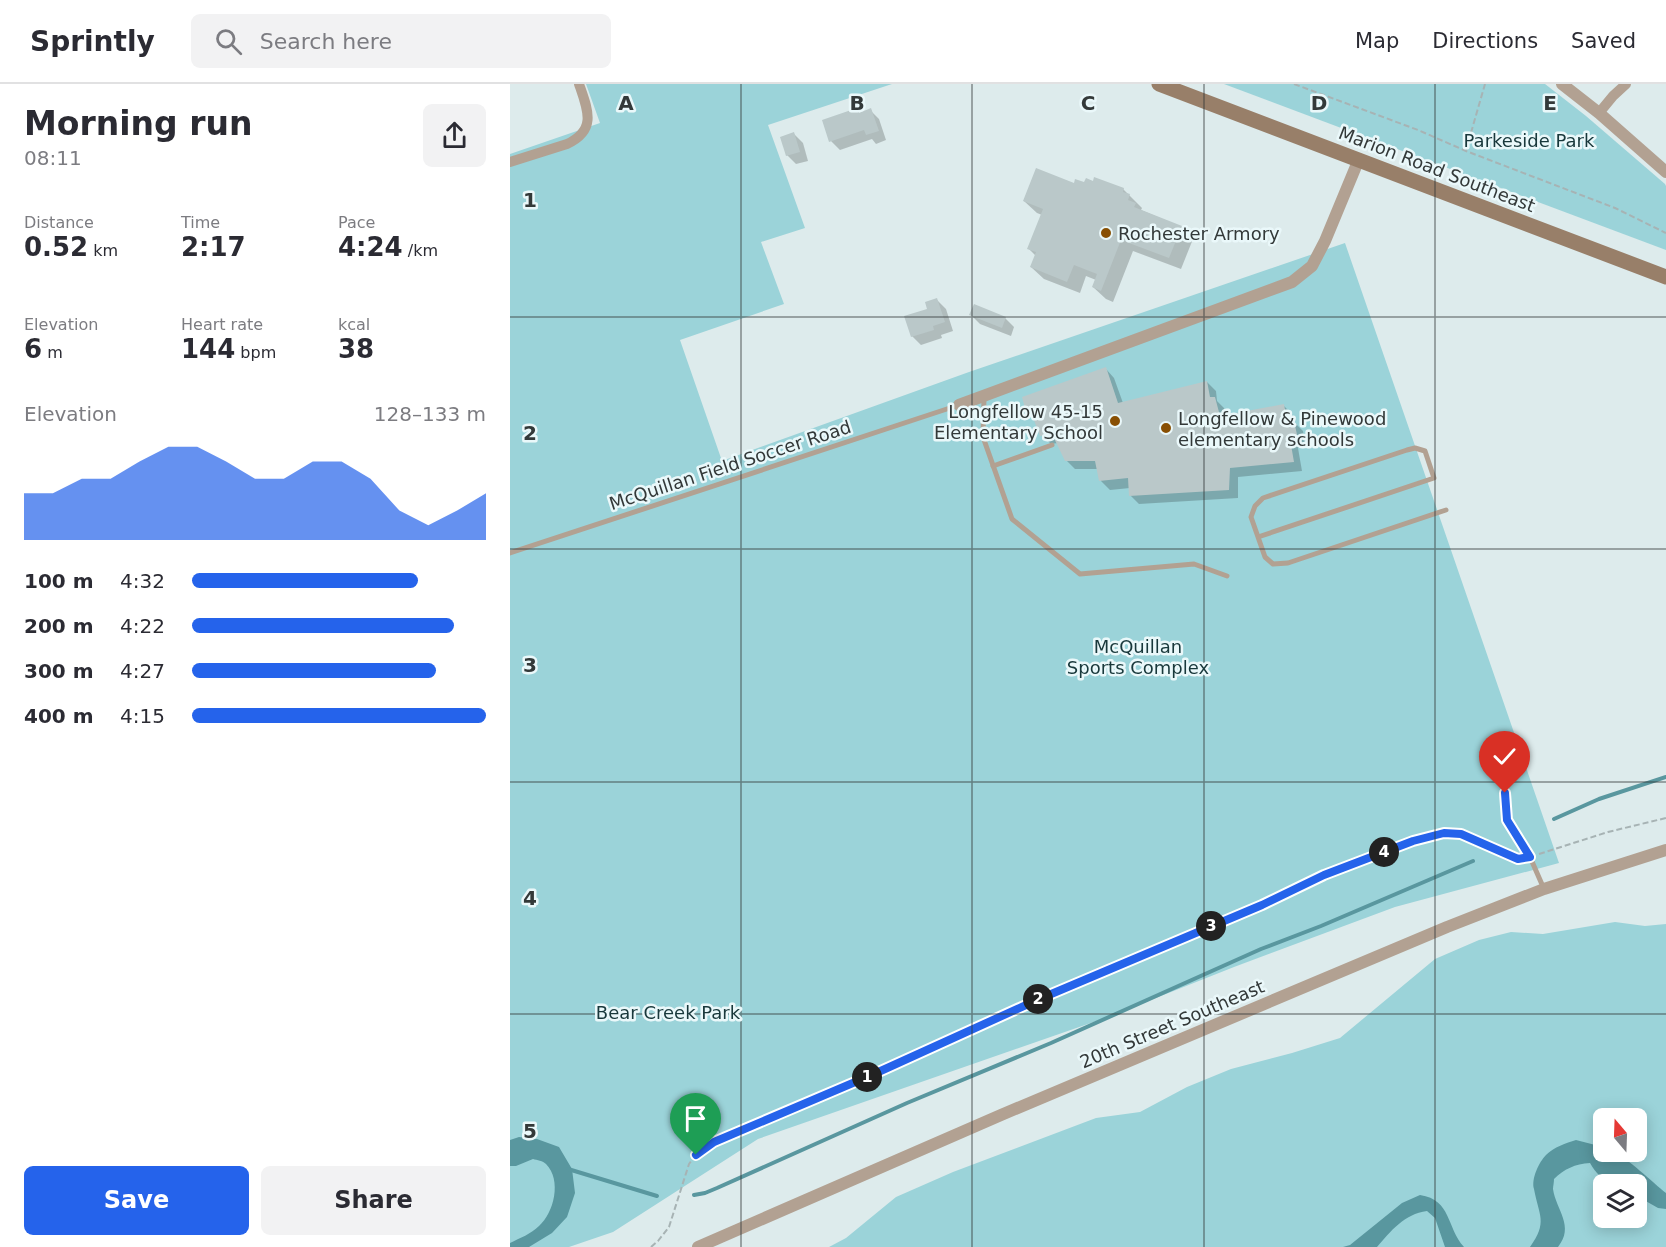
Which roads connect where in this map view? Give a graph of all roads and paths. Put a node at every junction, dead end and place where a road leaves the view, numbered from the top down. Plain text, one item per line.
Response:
1 (579, 84) edge
2 (1159, 84) edge
3 (1294, 84) edge
4 (1485, 84) edge
5 (1562, 84) edge
6 (1626, 84) edge
7 (1599, 113) junction
8 (1466, 151) junction
9 (1359, 159) junction
10 (510, 162) edge
11 (1666, 172) edge
12 (1666, 233) edge
13 (1666, 278) edge
14 (984, 395) junction
15 (959, 405) joint
16 (1052, 445) dead end
17 (993, 466) junction
18 (1446, 510) dead end
19 (1258, 537) junction
20 (510, 553) edge
21 (1227, 576) dead end
22 (1505, 793) dead end
23 (1666, 818) edge
24 (1666, 850) edge
25 (1530, 857) junction
26 (1544, 889) junction
27 (651, 1247) edge
28 (698, 1247) edge

1 - 10 street
2 - 9 main road, Marion Road Southeast
3 - 8 path
4 - 8 path
5 - 7 street
6 - 7 street
7 - 11 street
8 - 12 path
9 - 13 main road, Marion Road Southeast
9 - 14 street
14 - 15 street
14 - 17 lane
15 - 20 lane, McQuillan Field Soccer Road
16 - 17 lane
17 - 21 lane
18 - 19 lane
19 - 19 lane
22 - 25 lane
23 - 25 path
24 - 26 street, 20th Street Southeast
25 - 26 lane
25 - 27 path
26 - 28 street, 20th Street Southeast

